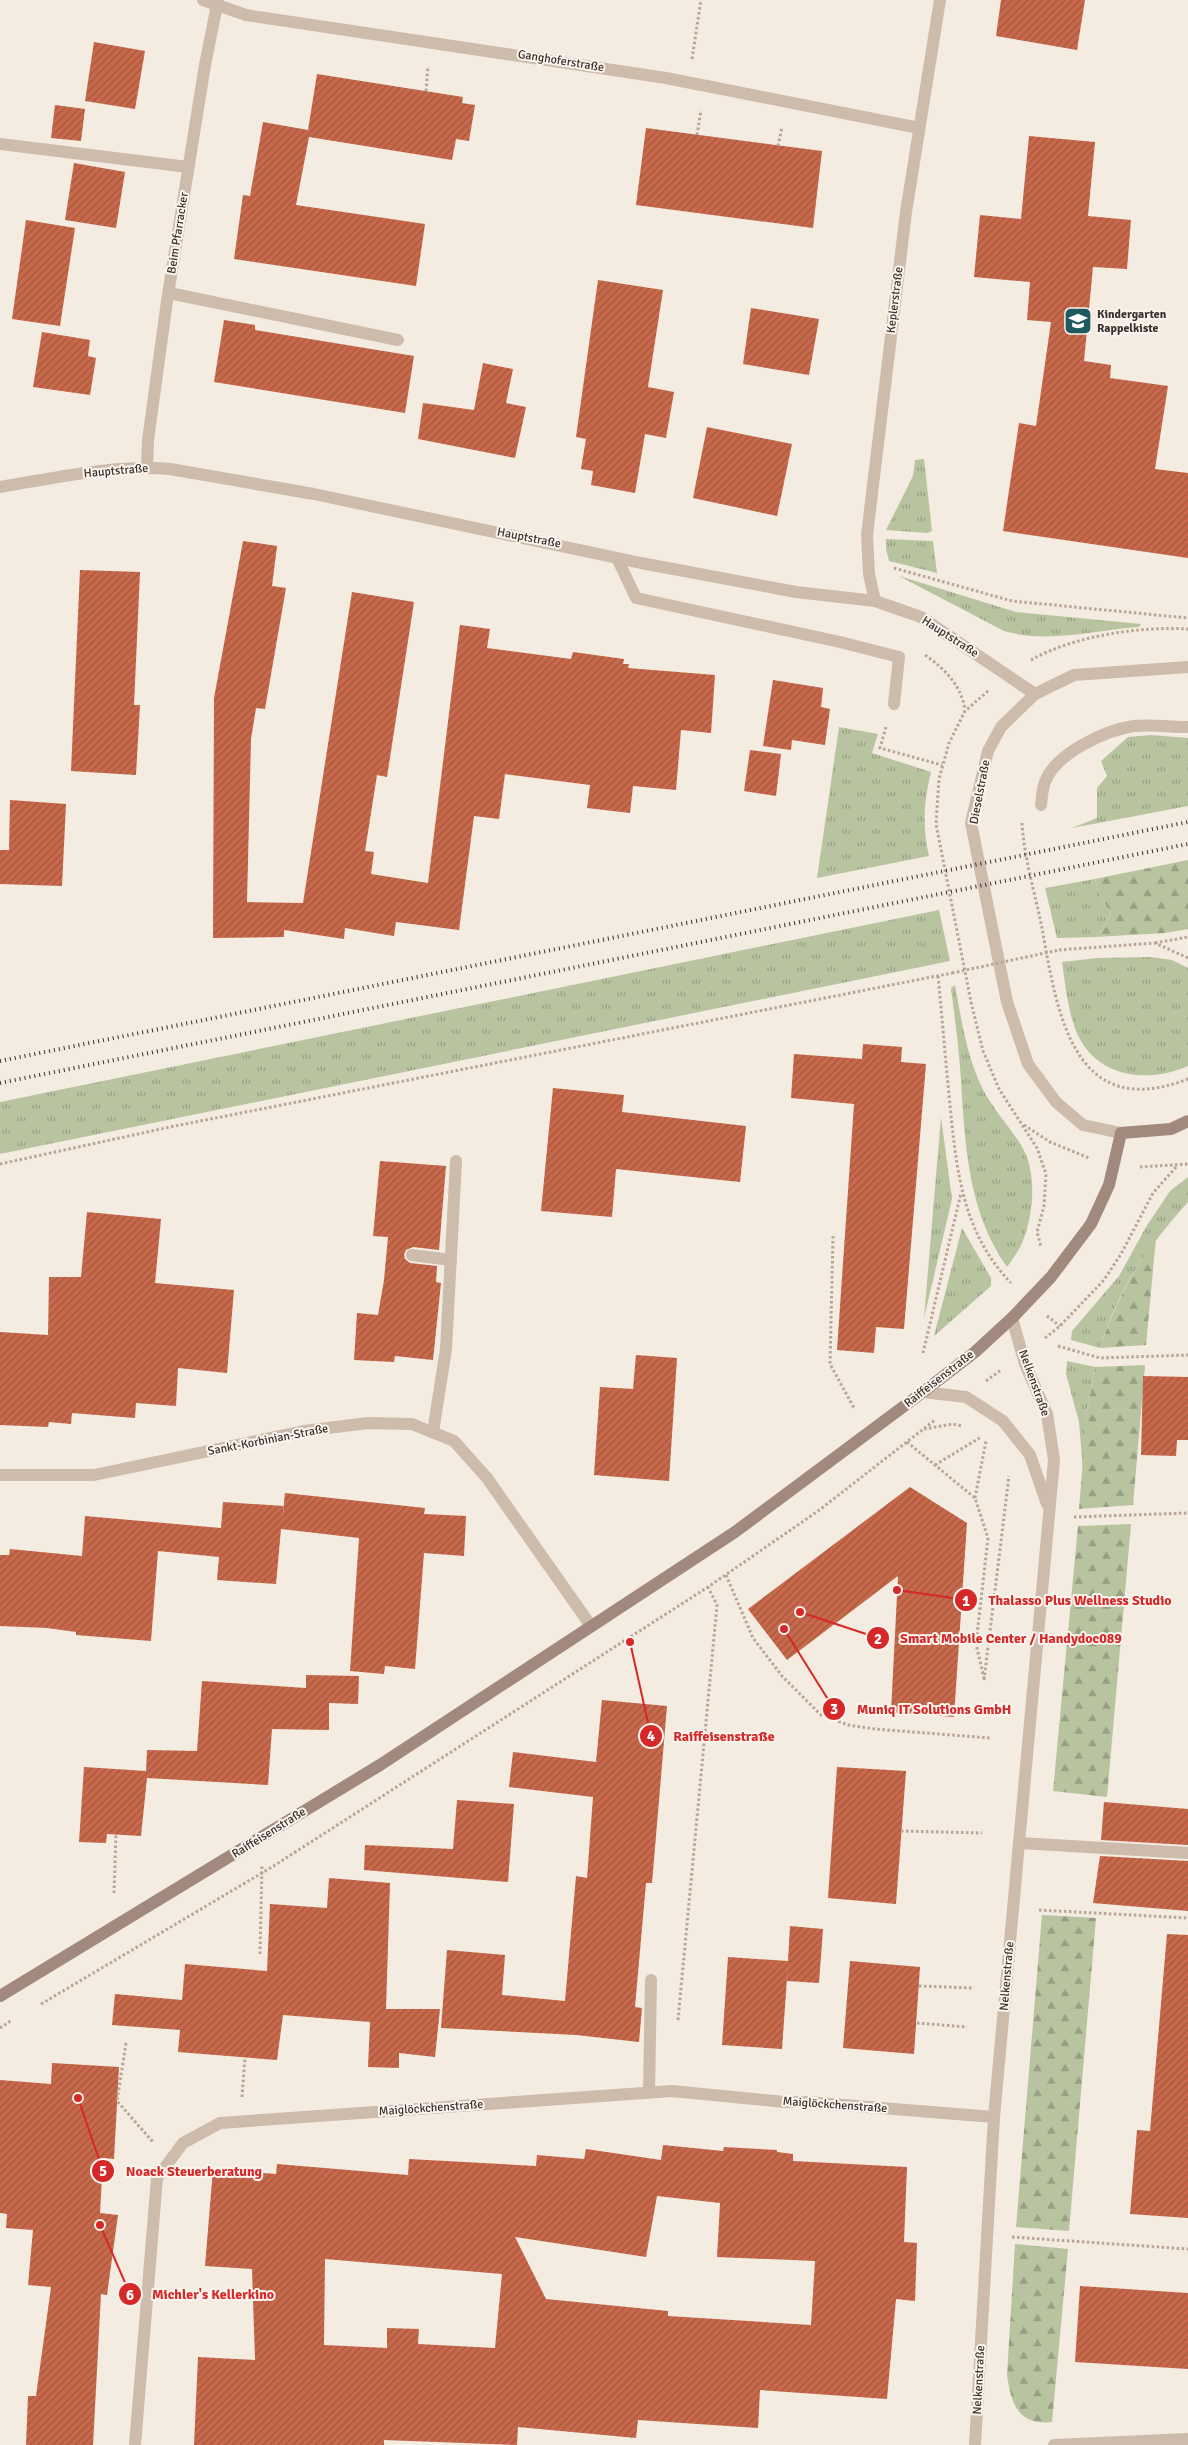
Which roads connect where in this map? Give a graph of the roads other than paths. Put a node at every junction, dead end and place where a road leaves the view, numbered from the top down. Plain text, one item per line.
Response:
1 (203, 0) edge
2 (940, 0) edge
3 (218, 2) edge
4 (919, 128) junction
5 (0, 144) edge
6 (188, 167) junction
7 (169, 293) junction
8 (398, 340) dead end
9 (147, 467) junction
10 (0, 487) edge
11 (617, 558) junction
12 (875, 601) junction
13 (1188, 667) edge
14 (1035, 694) junction
15 (894, 704) dead end
16 (1188, 727) edge
17 (1041, 805) dead end
18 (1188, 1121) edge
19 (1121, 1133) junction
20 (456, 1161) dead end
21 (412, 1255) dead end
22 (451, 1260) junction
23 (1012, 1318) junction
24 (923, 1392) junction
25 (433, 1432) junction
26 (0, 1475) edge
27 (1048, 1508) junction
28 (591, 1626) junction
29 (1020, 1843) junction
30 (1188, 1853) edge
31 (651, 1980) dead end
32 (0, 1996) edge
33 (649, 2092) junction
34 (994, 2117) junction
35 (1188, 2439) edge
36 (135, 2445) edge
37 (976, 2445) edge
38 (1054, 2445) edge

1 - 3 street, Ganghoferstraße
2 - 4 street, Keplerstraße
3 - 4 street, Ganghoferstraße
3 - 6 street, Beim Pfarracker
4 - 12 street, Keplerstraße
5 - 6 street
6 - 7 street, Beim Pfarracker
7 - 8 street
7 - 9 street, Beim Pfarracker
9 - 10 street, Hauptstraße
9 - 11 street, Hauptstraße
11 - 12 street, Hauptstraße
11 - 15 street
12 - 14 street, Hauptstraße
13 - 14 street, Dieselstraße
14 - 19 street, Dieselstraße
16 - 17 street
18 - 19 street
19 - 23 street, Raiffeisenstraße
20 - 22 street
21 - 22 street
22 - 25 street
23 - 24 street, Raiffeisenstraße
23 - 27 street, Nelkenstraße
24 - 27 street, Nelkenstraße
24 - 28 street, Raiffeisenstraße
25 - 26 street, Sankt-Korbinian-Straße
25 - 28 street, Sankt-Korbinian-Straße
27 - 29 street, Nelkenstraße
28 - 32 street, Raiffeisenstraße
29 - 30 street
29 - 34 street, Nelkenstraße
31 - 33 street
33 - 34 street, Maiglöckchenstraße
33 - 36 street, Maiglöckchenstraße
34 - 37 street, Nelkenstraße
35 - 38 street

